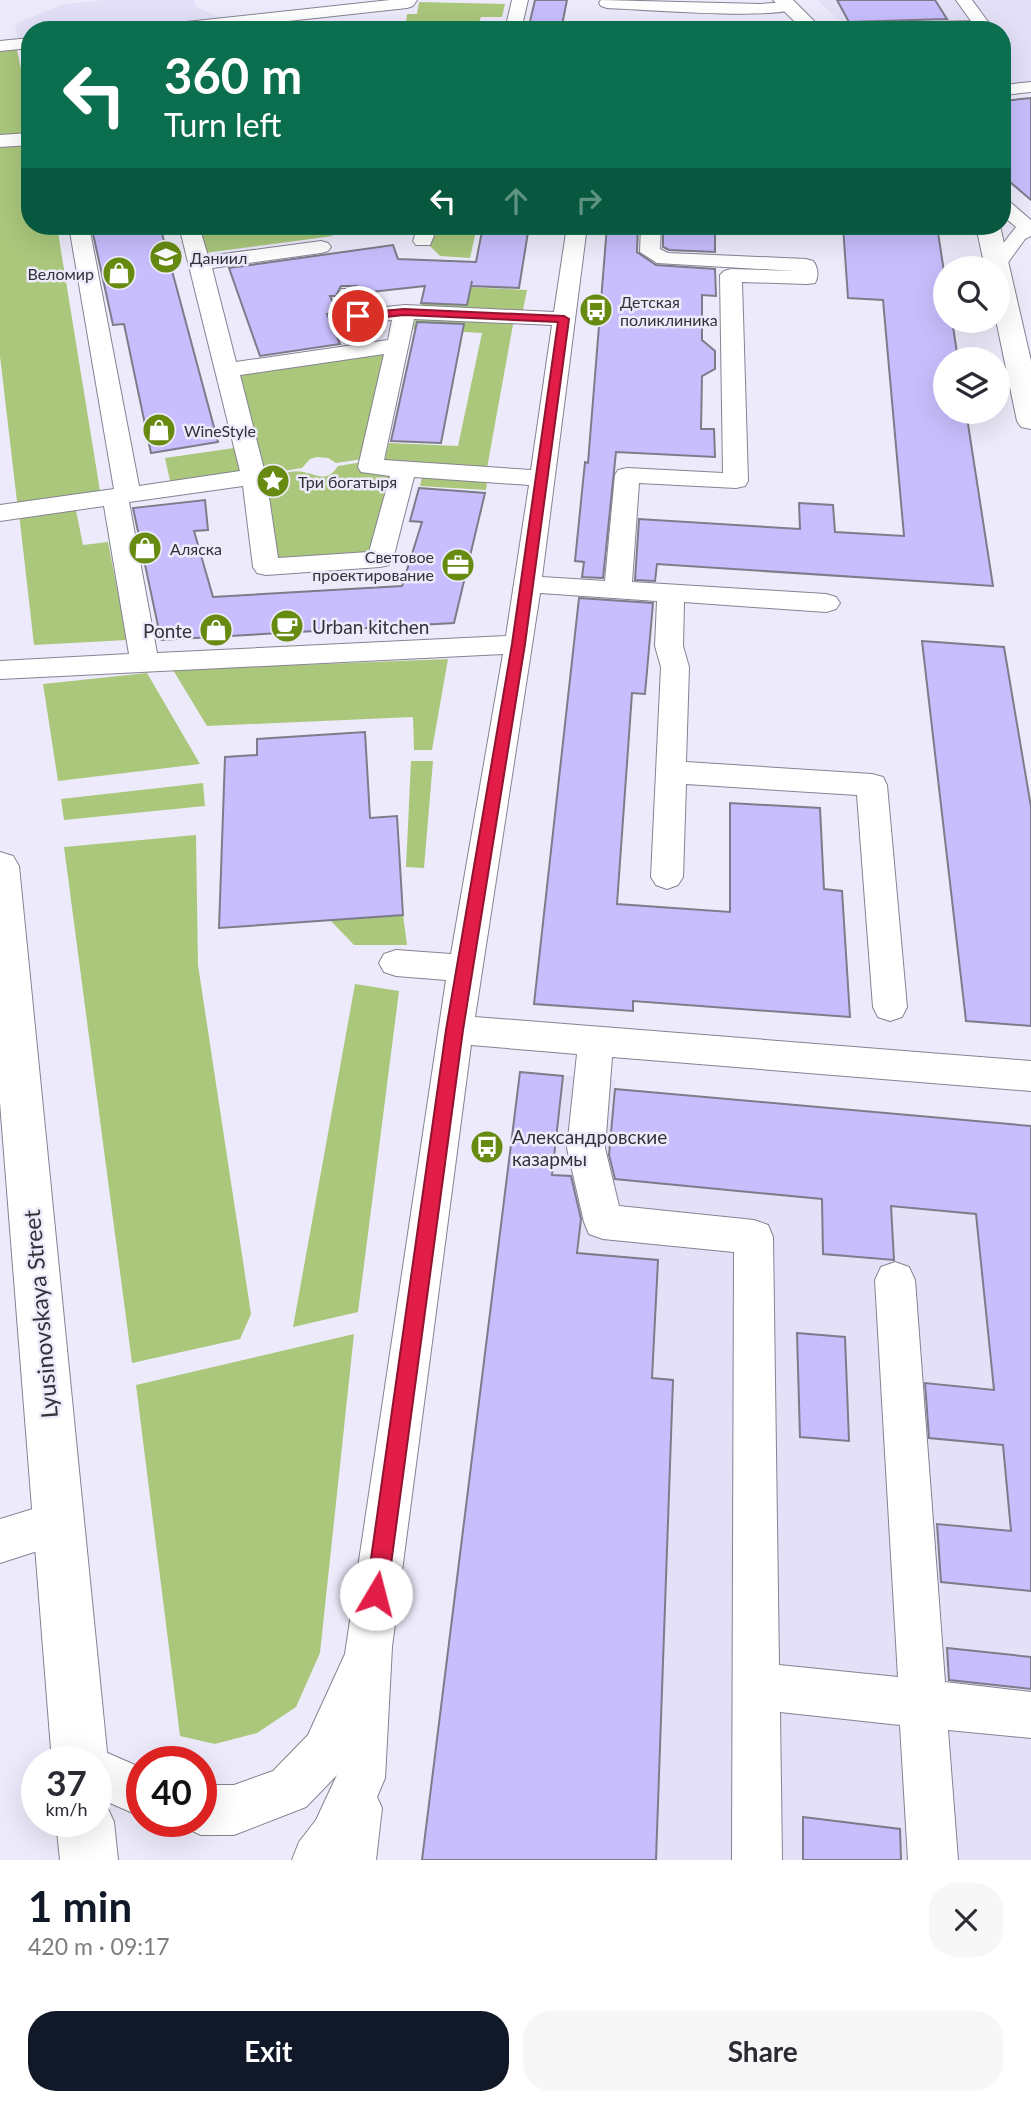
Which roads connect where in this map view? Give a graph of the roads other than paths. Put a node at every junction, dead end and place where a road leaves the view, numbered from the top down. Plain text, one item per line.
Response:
1 (304, 0) edge
2 (409, 0) edge
3 (520, 0) edge
4 (964, 0) edge
5 (786, 3) edge
6 (372, 7) junction
7 (607, 7) edge
8 (296, 15) junction
9 (241, 21) edge
10 (382, 21) edge
11 (515, 21) edge
12 (805, 21) edge
13 (979, 21) edge
14 (21, 44) edge
15 (0, 46) edge
16 (1031, 87) edge
17 (1011, 89) edge
18 (21, 140) edge
19 (0, 141) edge
20 (1011, 213) edge
21 (1030, 228) edge
22 (80, 235) edge
23 (192, 235) edge
24 (576, 235) edge
25 (651, 235) edge
26 (990, 235) edge
27 (321, 247) dead end
28 (995, 256) edge
29 (1003, 256) edge
30 (1031, 256) edge
31 (1010, 261) edge
32 (200, 263) junction
33 (349, 294) dead end
34 (404, 312) junction
35 (564, 319) junction
36 (1010, 324) edge
37 (397, 345) junction
38 (226, 370) junction
39 (1031, 421) edge
40 (404, 469) junction
41 (254, 477) junction
42 (542, 478) junction
43 (122, 495) junction
44 (0, 513) edge
45 (527, 584) junction
46 (618, 590) junction
47 (671, 593) junction
48 (825, 603) dead end
49 (519, 644) junction
50 (145, 663) junction
51 (0, 670) edge
52 (671, 772) junction
53 (0, 866) edge
54 (667, 877) dead end
55 (396, 964) dead end
56 (465, 968) junction
57 (890, 1006) dead end
58 (7, 1010) edge
59 (455, 1030) junction
60 (596, 1042) junction
61 (1031, 1076) edge
62 (895, 1280) dead end
63 (59, 1523) junction
64 (0, 1541) edge
65 (369, 1647) junction
66 (756, 1686) junction
67 (924, 1704) junction
68 (1029, 1715) dead end
69 (79, 1746) edge
70 (361, 1778) junction
71 (217, 1810) edge
72 (87, 1837) edge
73 (89, 1860) edge
74 (317, 1860) edge
75 (351, 1860) edge
76 (757, 1860) edge
77 (933, 1860) edge

1 - 8 street
2 - 6 street
3 - 11 lane
4 - 13 street
5 - 7 street
5 - 12 main road
6 - 8 street
6 - 10 street
8 - 9 street
14 - 15 street
16 - 17 street
18 - 19 street
20 - 21 street
21 - 29 street
22 - 43 street
23 - 32 street
24 - 35 street
25 - 46 street
26 - 28 main road
27 - 32 street
30 - 31 street
32 - 38 street
33 - 34 street
34 - 35 street
34 - 37 street
35 - 42 street
36 - 39 main road
37 - 38 street
37 - 40 street
38 - 41 street
40 - 41 street
40 - 42 street
41 - 43 street
42 - 45 street
43 - 44 street
43 - 50 street
45 - 46 street
45 - 49 street
46 - 47 street
47 - 48 street
47 - 52 street
49 - 50 street
49 - 56 street
50 - 51 street
52 - 54 street
52 - 57 street
53 - 58 main road, Lyusinovskaya Street
55 - 56 street
56 - 59 street
58 - 63 main road, Lyusinovskaya Street
59 - 60 street
59 - 65 street
60 - 61 street
60 - 66 street
62 - 67 street
63 - 64 street
63 - 69 main road, Lyusinovskaya Street
65 - 70 street
65 - 71 street
66 - 67 street
66 - 76 street
67 - 68 street
67 - 77 street
70 - 74 street
70 - 75 street
72 - 73 main road

